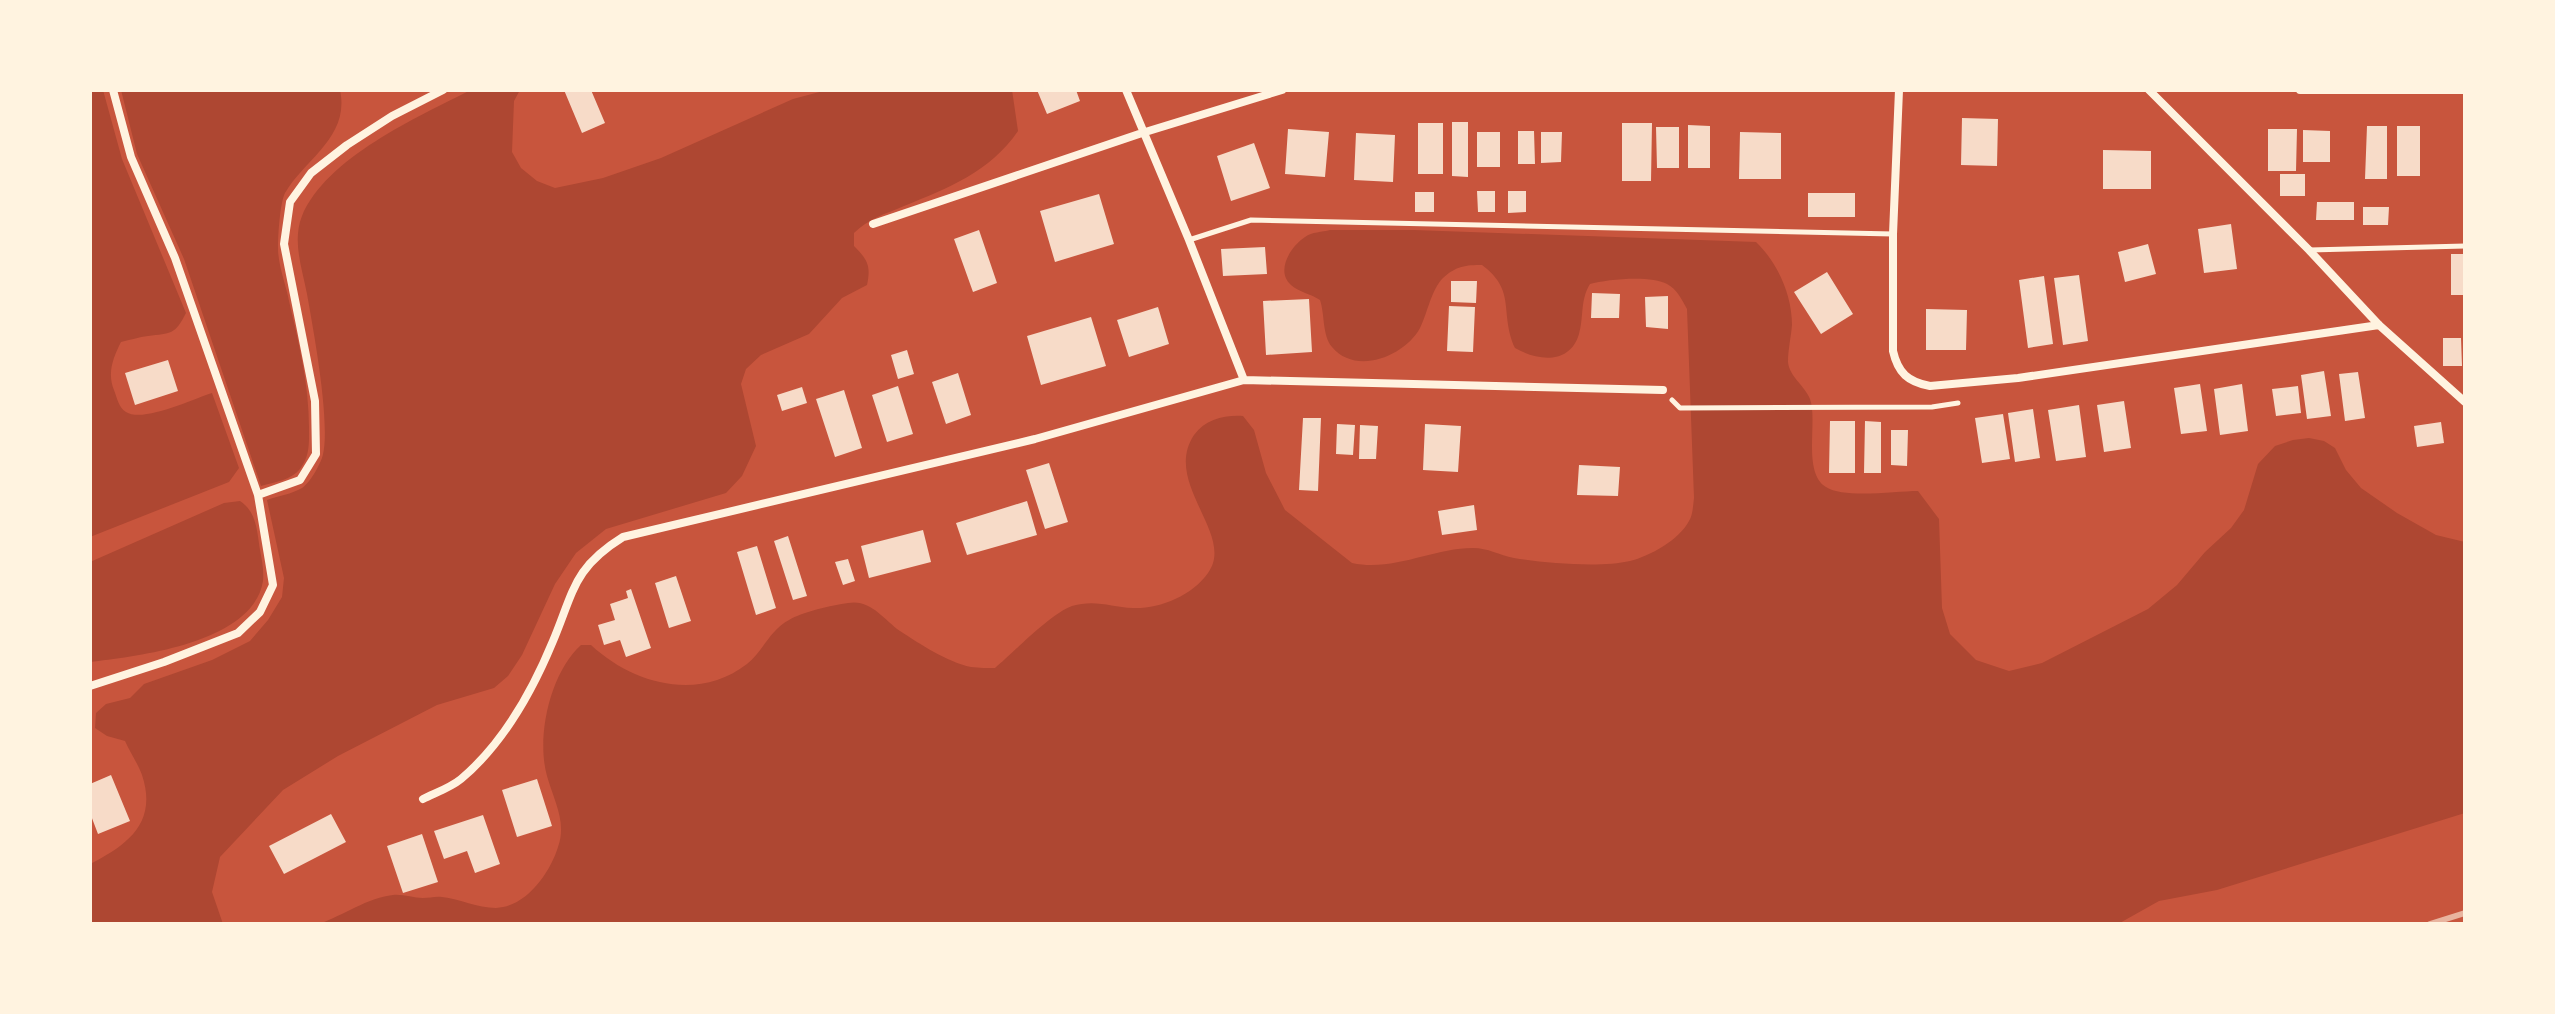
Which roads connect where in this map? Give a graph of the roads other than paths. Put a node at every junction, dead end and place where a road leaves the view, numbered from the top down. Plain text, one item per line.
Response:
1 (113, 90) edge
2 (443, 90) edge
3 (1126, 90) edge
4 (1282, 90) edge
5 (1899, 90) edge
6 (2149, 90) edge
7 (2300, 90) edge
8 (2465, 90) edge
9 (1142, 133) junction
10 (873, 224) dead end
11 (1893, 234) junction
12 (1189, 240) junction
13 (2465, 246) edge
14 (2309, 250) junction
15 (2379, 325) junction
16 (1244, 380) junction
17 (1663, 390) dead end
18 (2465, 402) edge
19 (258, 495) junction
20 (90, 686) edge
21 (423, 799) dead end

1 - 19 street
2 - 19 street
3 - 9 street
4 - 9 street
5 - 11 street
6 - 14 street
7 - 8 street
9 - 10 street
9 - 12 street
11 - 12 lane
11 - 15 street
12 - 16 street
13 - 14 lane
14 - 15 street
15 - 18 street
16 - 17 street
16 - 21 street
19 - 20 street

